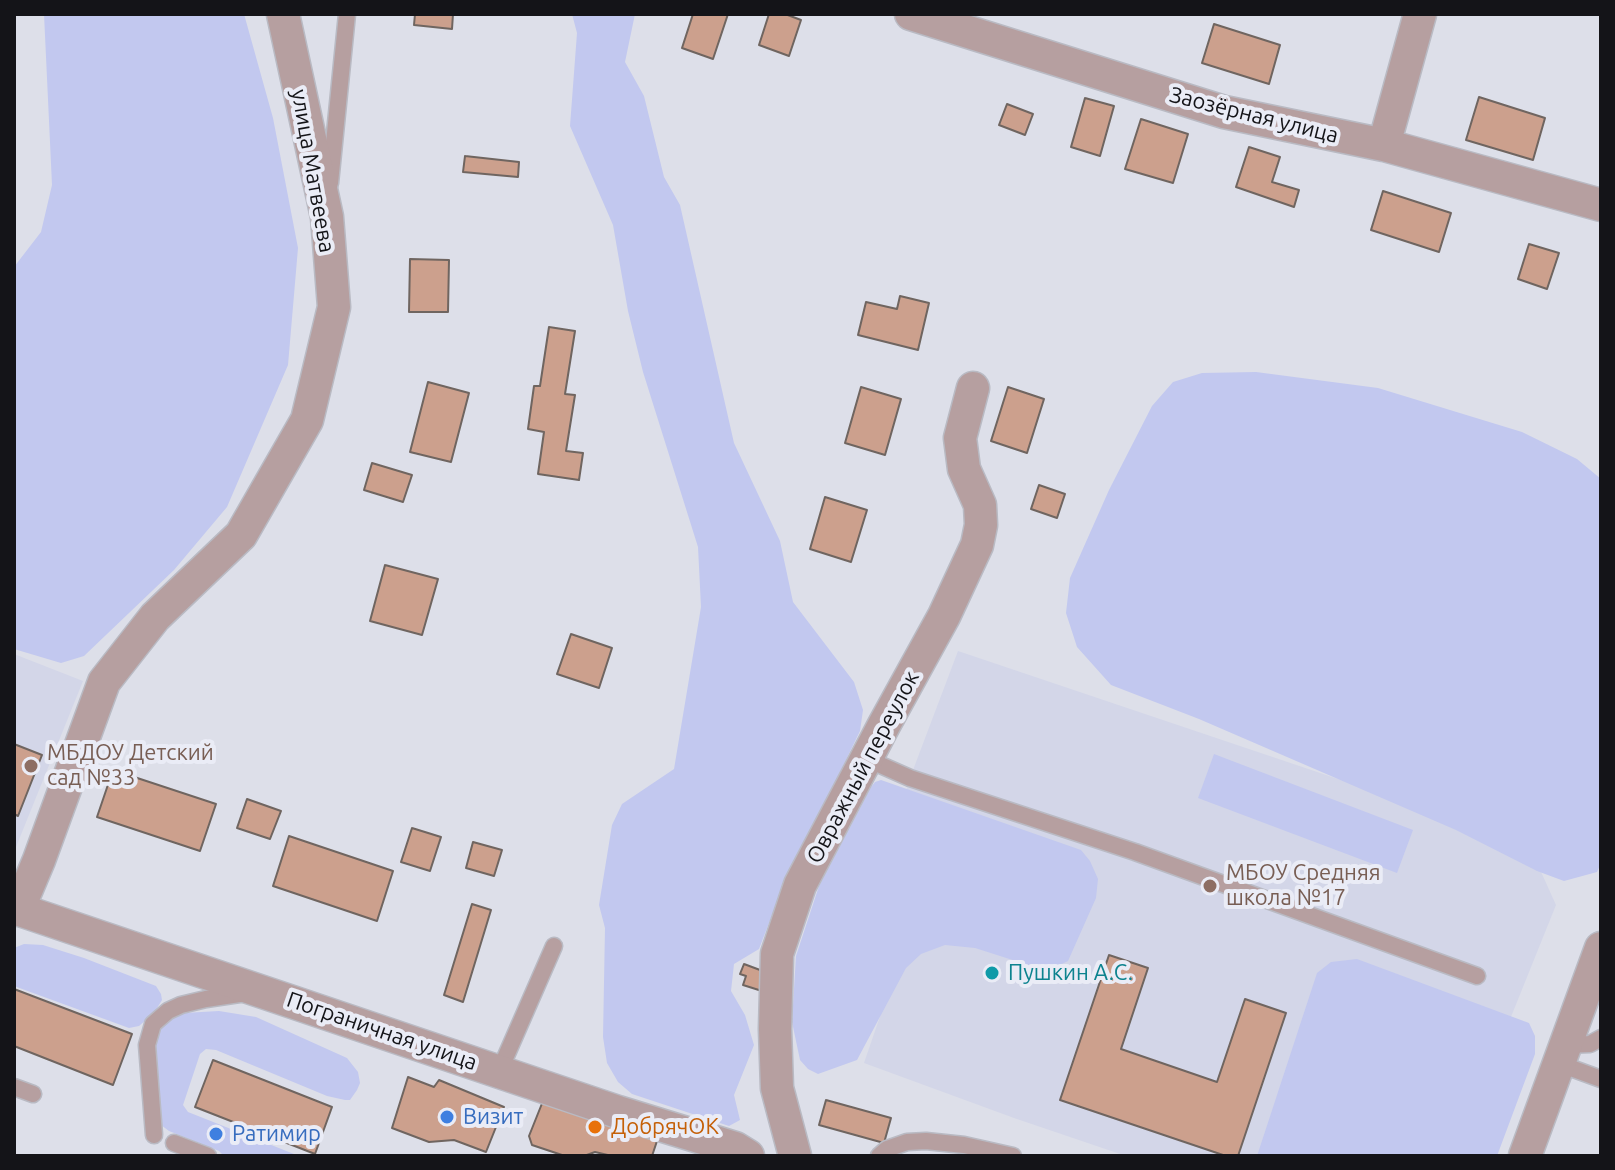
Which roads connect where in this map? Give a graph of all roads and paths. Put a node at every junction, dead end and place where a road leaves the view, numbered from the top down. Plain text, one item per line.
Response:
1 (283, 14) edge
2 (347, 14) edge
3 (911, 14) edge
4 (1420, 14) edge
5 (1384, 145) junction
6 (1601, 205) edge
7 (327, 217) junction
8 (973, 388) dead end
9 (867, 759) junction
10 (16, 909) edge
11 (554, 946) dead end
12 (1601, 948) edge
13 (1477, 976) dead end
14 (263, 991) junction
15 (1601, 1038) edge
16 (1563, 1055) junction
17 (499, 1072) junction
18 (1601, 1079) edge
19 (14, 1087) edge
20 (33, 1094) dead end
21 (154, 1135) dead end
22 (174, 1143) dead end
23 (208, 1156) edge
24 (748, 1156) edge
25 (795, 1156) edge
26 (879, 1156) edge
27 (1013, 1156) edge
28 (1525, 1156) edge

1 - 7 street, улица Матвеева
2 - 7 lane
3 - 5 street, Заозёрная улица
4 - 5 street
5 - 6 street, Заозёрная улица
7 - 10 street, улица Матвеева
8 - 9 street, Овражный переулок
9 - 13 lane
9 - 25 street, Овражный переулок
10 - 14 street, Пограничная улица
11 - 17 lane
12 - 16 street
14 - 17 street, Пограничная улица
14 - 21 lane
15 - 16 lane
16 - 18 lane
16 - 28 street
17 - 24 street, Пограничная улица
19 - 20 lane
22 - 23 lane
26 - 27 lane

